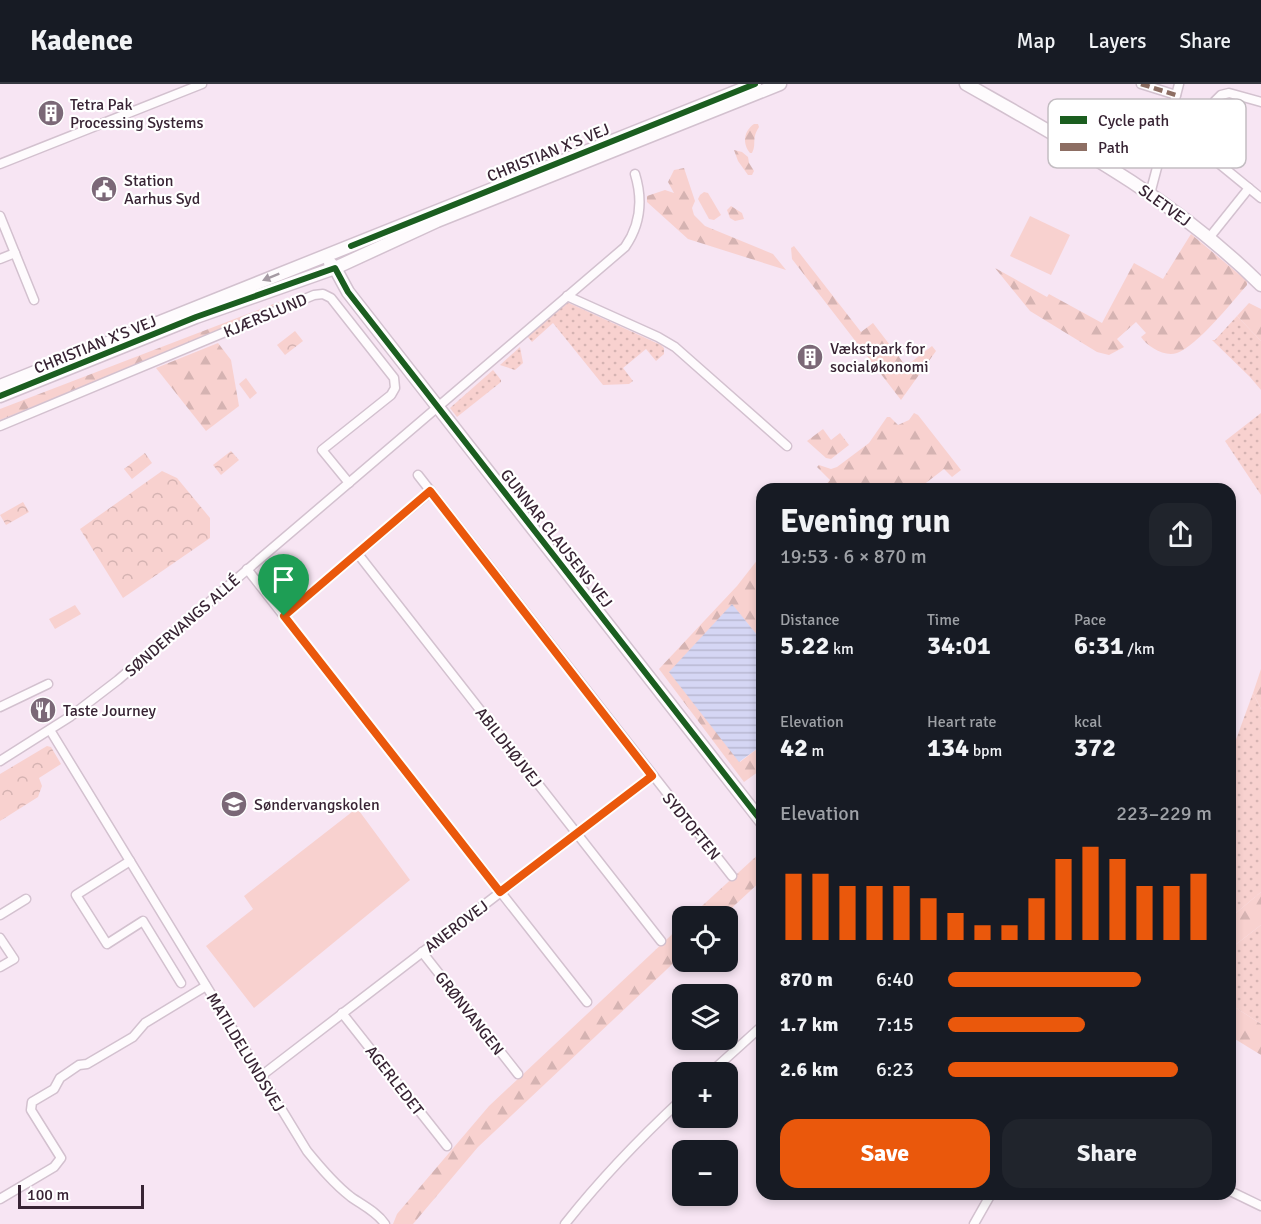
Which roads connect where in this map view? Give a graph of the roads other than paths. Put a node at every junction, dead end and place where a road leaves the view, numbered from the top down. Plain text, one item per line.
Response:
1 (202, 84) edge
2 (755, 84) edge
3 (780, 84) edge
4 (966, 84) edge
5 (1141, 84) edge
6 (1179, 84) edge
7 (1176, 95) junction
8 (1175, 99) edge
9 (1217, 99) edge
10 (1261, 102) edge
11 (1048, 131) edge
12 (0, 164) edge
13 (1113, 168) edge
14 (1157, 168) edge
15 (1224, 168) edge
16 (635, 174) dead end
17 (1249, 188) junction
18 (1150, 194) junction
19 (1261, 198) edge
20 (433, 212) junction
21 (0, 216) edge
22 (1209, 238) junction
23 (15, 253) junction
24 (0, 259) edge
25 (314, 260) junction
26 (335, 268) junction
27 (1261, 285) edge
28 (567, 296) junction
29 (34, 300) dead end
30 (0, 386) edge
31 (0, 396) edge
32 (438, 407) junction
33 (0, 426) edge
34 (787, 446) dead end
35 (418, 475) dead end
36 (349, 483) junction
37 (430, 491) junction
38 (358, 554) junction
39 (247, 569) junction
40 (284, 616) junction
41 (48, 684) dead end
42 (0, 707) edge
43 (50, 730) junction
44 (0, 761) edge
45 (652, 776) junction
46 (756, 814) edge
47 (577, 833) junction
48 (130, 861) junction
49 (732, 876) dead end
50 (500, 892) junction
51 (26, 899) dead end
52 (0, 915) edge
53 (0, 938) edge
54 (661, 941) dead end
55 (422, 952) junction
56 (0, 967) edge
57 (181, 983) dead end
58 (206, 986) junction
59 (587, 1002) dead end
60 (342, 1013) junction
61 (756, 1031) edge
62 (722, 1062) edge
63 (518, 1074) dead end
64 (261, 1076) junction
65 (672, 1108) edge
66 (447, 1146) dead end
67 (1236, 1194) edge
68 (0, 1199) edge
69 (988, 1200) edge
70 (1261, 1206) edge
71 (385, 1224) edge
72 (565, 1224) edge
73 (974, 1224) edge

1 - 12 street
2 - 20 main road, CHRISTIAN X'S VEJ
3 - 26 main road, CHRISTIAN X'S VEJ
4 - 11 main road, SLETVEJ
5 - 7 street
6 - 7 street
7 - 8 street
9 - 10 street
13 - 18 main road, SLETVEJ
14 - 18 street
15 - 17 street
16 - 28 street
17 - 19 street
17 - 22 street
18 - 22 main road, SLETVEJ
20 - 25 main road, CHRISTIAN X'S VEJ
20 - 26 main road
21 - 23 street
22 - 27 main road, SLETVEJ
23 - 24 street
23 - 29 street
25 - 26 main road
25 -> 30 main road, CHRISTIAN X'S VEJ
26 - 31 main road, CHRISTIAN X'S VEJ
26 - 32 main road, GUNNAR CLAUSENS VEJ
28 - 32 street
28 - 34 street
32 - 36 street, SØNDERVANGS ALLÉ
32 - 46 main road, GUNNAR CLAUSENS VEJ
33 - 36 street, KJÆRSLUND
35 - 37 street, SYDTOFTEN
36 - 39 street, SØNDERVANGS ALLÉ
37 - 38 street
37 - 45 street, SYDTOFTEN
38 - 40 street
38 - 47 street, ABILDHØJVEJ
39 - 40 street
39 - 43 street, SØNDERVANGS ALLÉ
40 - 50 street
41 - 42 street
43 - 44 street, SØNDERVANGS ALLÉ
43 - 48 street, MATILDELUNDSVEJ
45 - 47 street, ANEROVEJ
45 - 49 street, SYDTOFTEN
47 - 50 street, ANEROVEJ
47 - 54 street, ABILDHØJVEJ
48 - 57 street
48 - 58 street, MATILDELUNDSVEJ
50 - 55 street, ANEROVEJ
50 - 59 street
51 - 52 street
53 - 56 street
55 - 60 street, ANEROVEJ
55 - 63 street, GRØNVANGEN
58 - 64 street, MATILDELUNDSVEJ
58 - 68 street
60 - 64 street, ANEROVEJ
60 - 66 street, AGERLEDET
61 - 62 street
64 - 71 street, MATILDELUNDSVEJ
65 - 72 street
67 - 70 street
69 - 73 street

